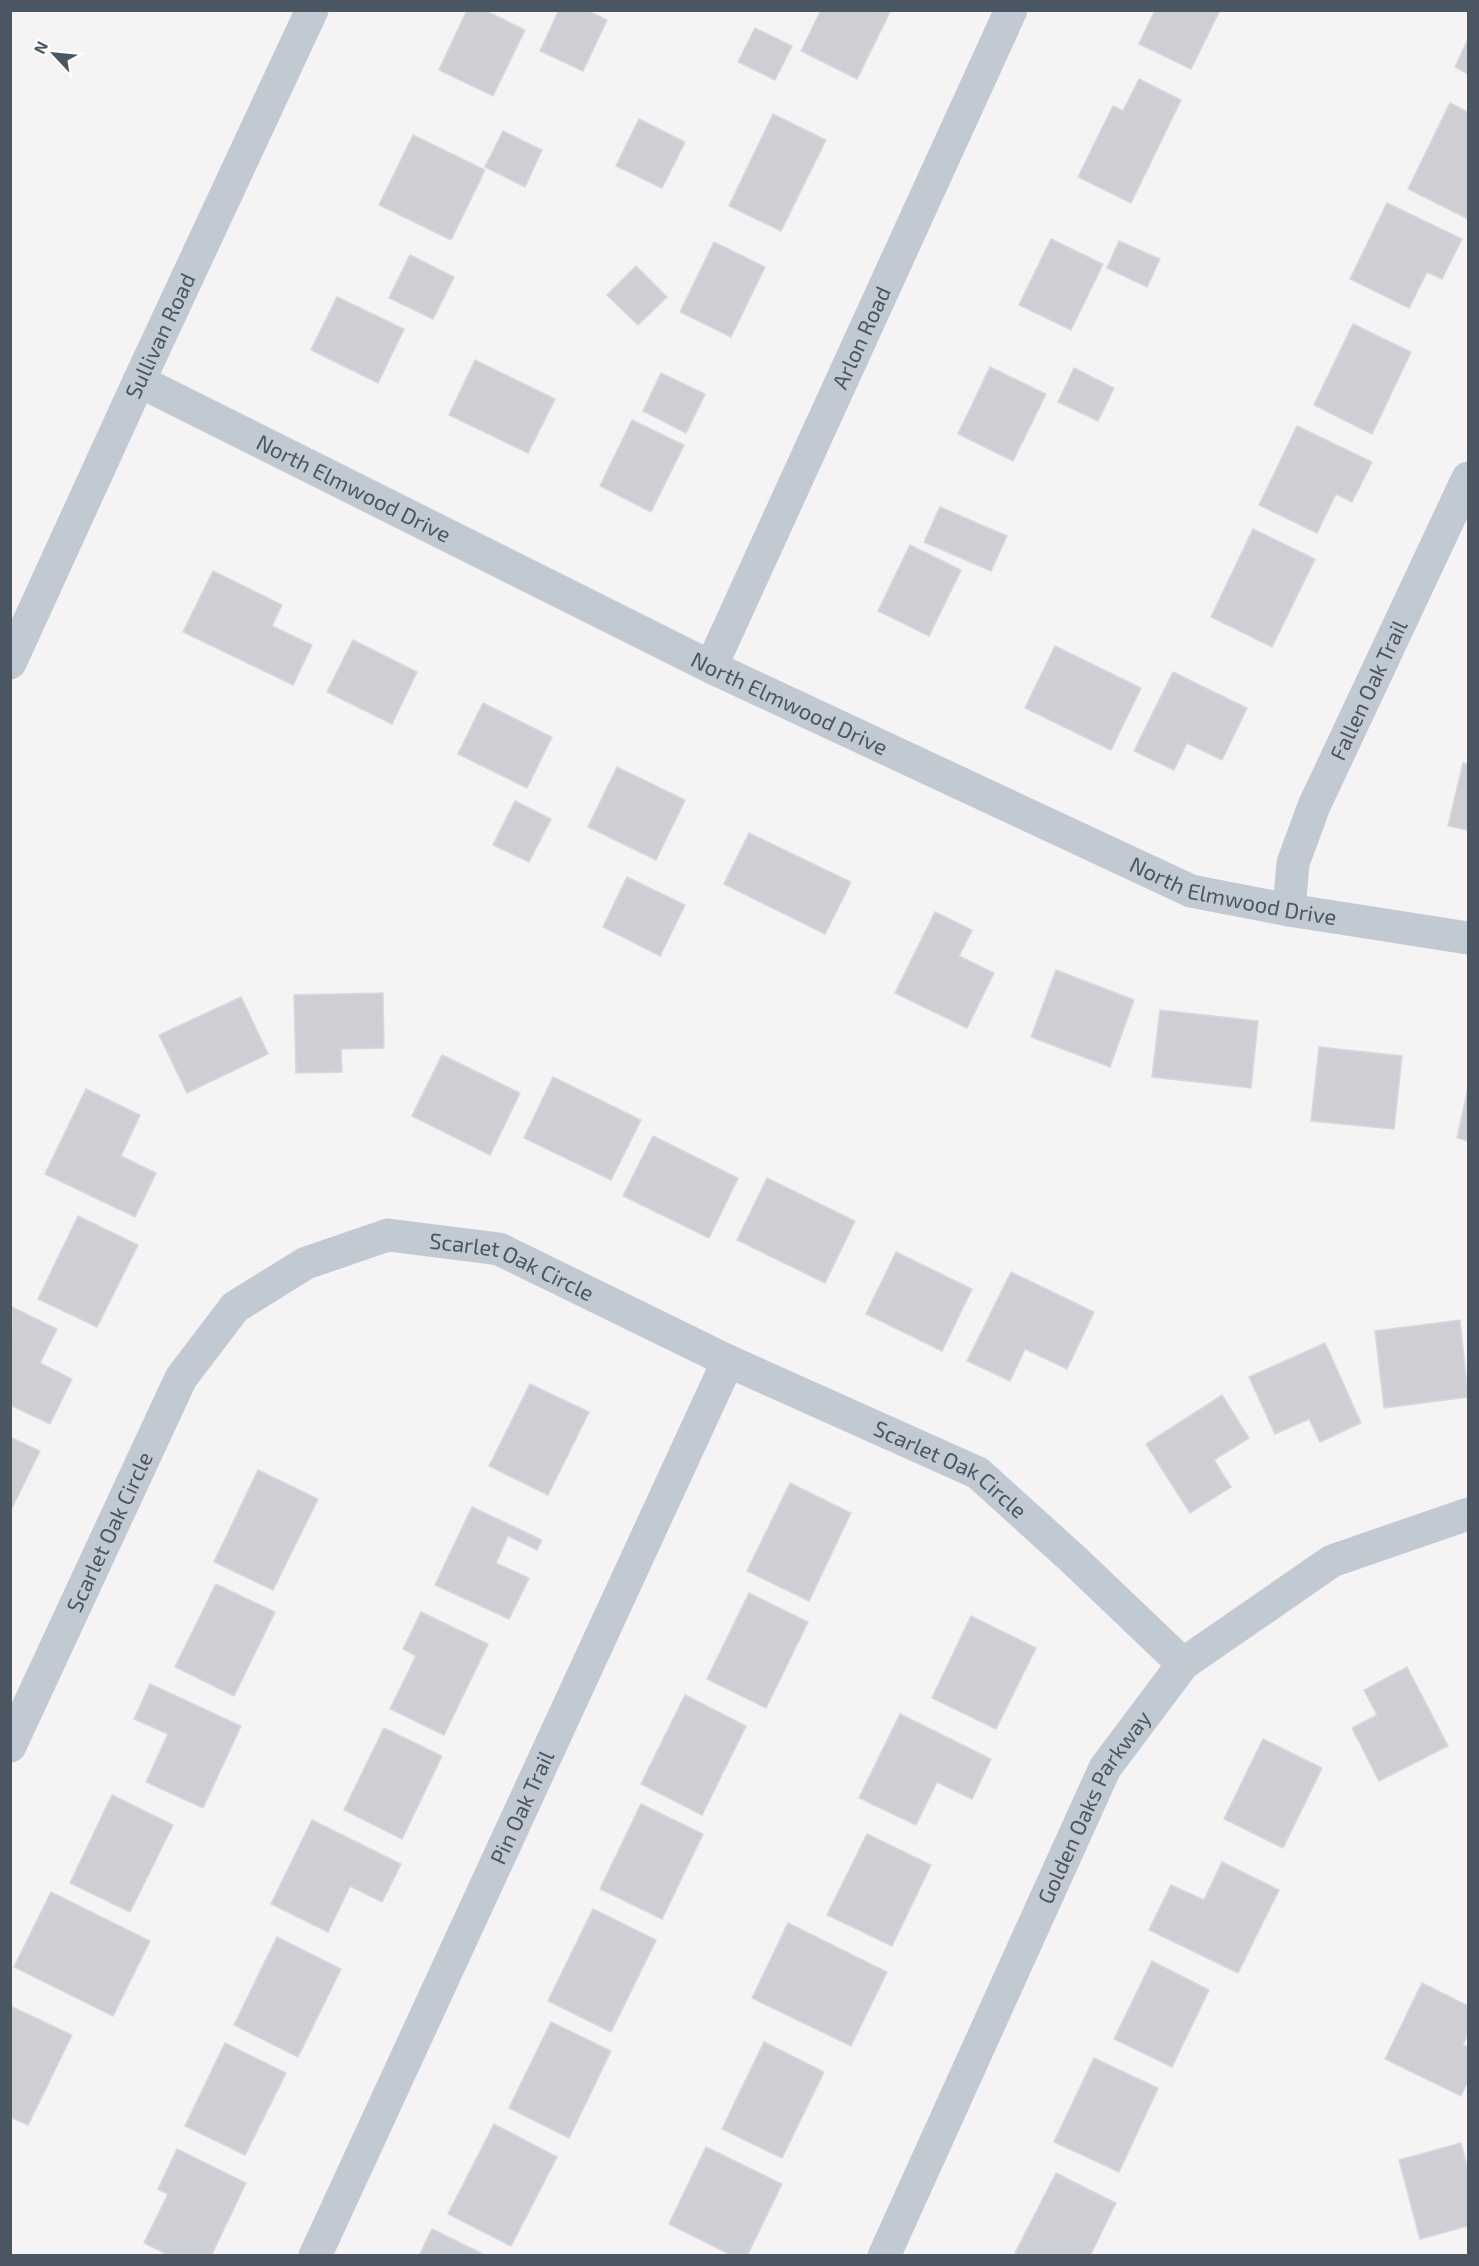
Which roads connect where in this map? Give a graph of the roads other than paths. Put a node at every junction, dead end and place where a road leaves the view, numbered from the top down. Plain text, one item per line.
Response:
1 (312, 10) edge
2 (1011, 10) edge
3 (139, 381) junction
4 (1468, 478) edge
5 (10, 663) edge
6 (711, 667) junction
7 (1289, 910) junction
8 (1468, 938) edge
9 (728, 1361) junction
10 (1468, 1514) edge
11 (1183, 1665) junction
12 (10, 1746) edge
13 (315, 2256) edge
14 (884, 2256) edge

1 - 3 street, Sullivan Road
2 - 6 street, Arlon Road
3 - 5 street, Sullivan Road
3 - 6 street, North Elmwood Drive
4 - 7 street, Fallen Oak Trail
6 - 7 street, North Elmwood Drive
7 - 8 street, North Elmwood Drive
9 - 11 street, Scarlet Oak Circle
9 - 12 street, Scarlet Oak Circle
9 - 13 street, Pin Oak Trail
10 - 11 street, Golden Oaks Parkway
11 - 14 street, Golden Oaks Parkway

